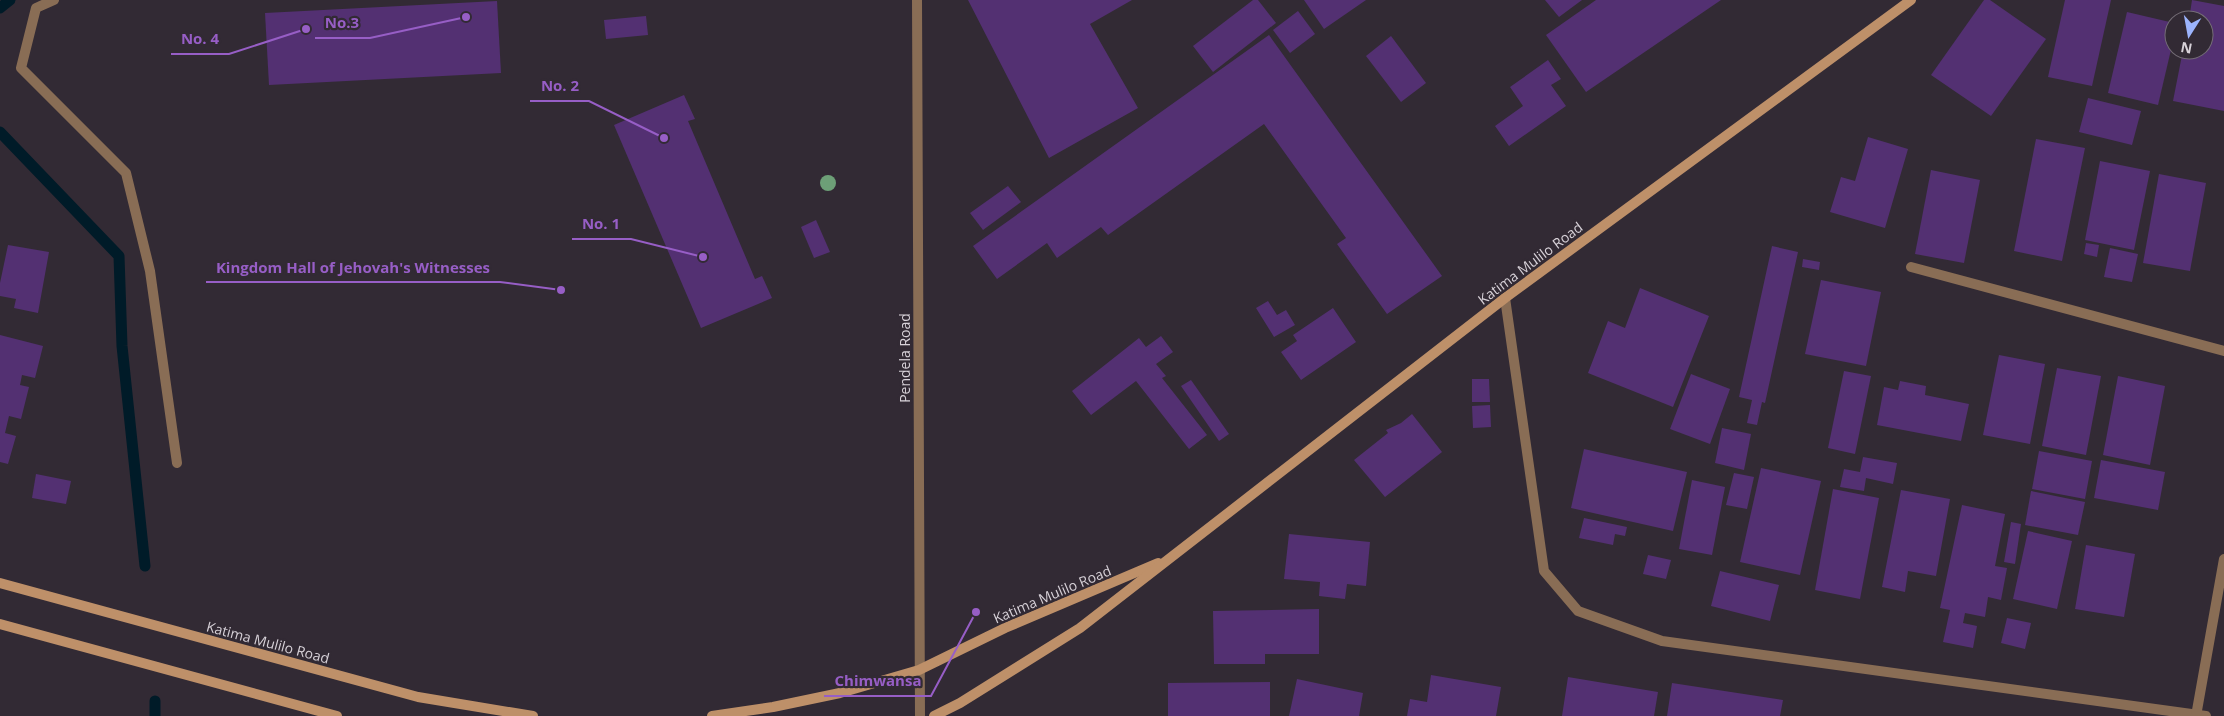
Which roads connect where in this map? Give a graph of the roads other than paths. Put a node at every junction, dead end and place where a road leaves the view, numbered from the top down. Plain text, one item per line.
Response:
1 (54, 0) edge
2 (917, 0) edge
3 (1911, 0) edge
4 (1911, 267) dead end
5 (1505, 298) junction
6 (2224, 351) edge
7 (177, 463) dead end
8 (1172, 557) junction
9 (2224, 559) edge
10 (0, 583) edge
11 (0, 624) edge
12 (919, 670) junction
13 (2199, 715) edge
14 (337, 716) edge
15 (532, 716) edge
16 (712, 716) edge
17 (920, 716) edge
18 (934, 716) edge

1 - 7 street
2 - 12 street, Pendela Road
3 - 5 main road, Katima Mulilo Road
4 - 6 street
5 - 8 main road, Katima Mulilo Road
5 - 13 street
8 - 12 main road, Katima Mulilo Road
8 - 18 main road, Katima Mulilo Road
9 - 13 street
10 - 15 main road, Katima Mulilo Road
11 - 14 main road
12 - 16 main road, Katima Mulilo Road
12 - 17 street, Pendela Road

